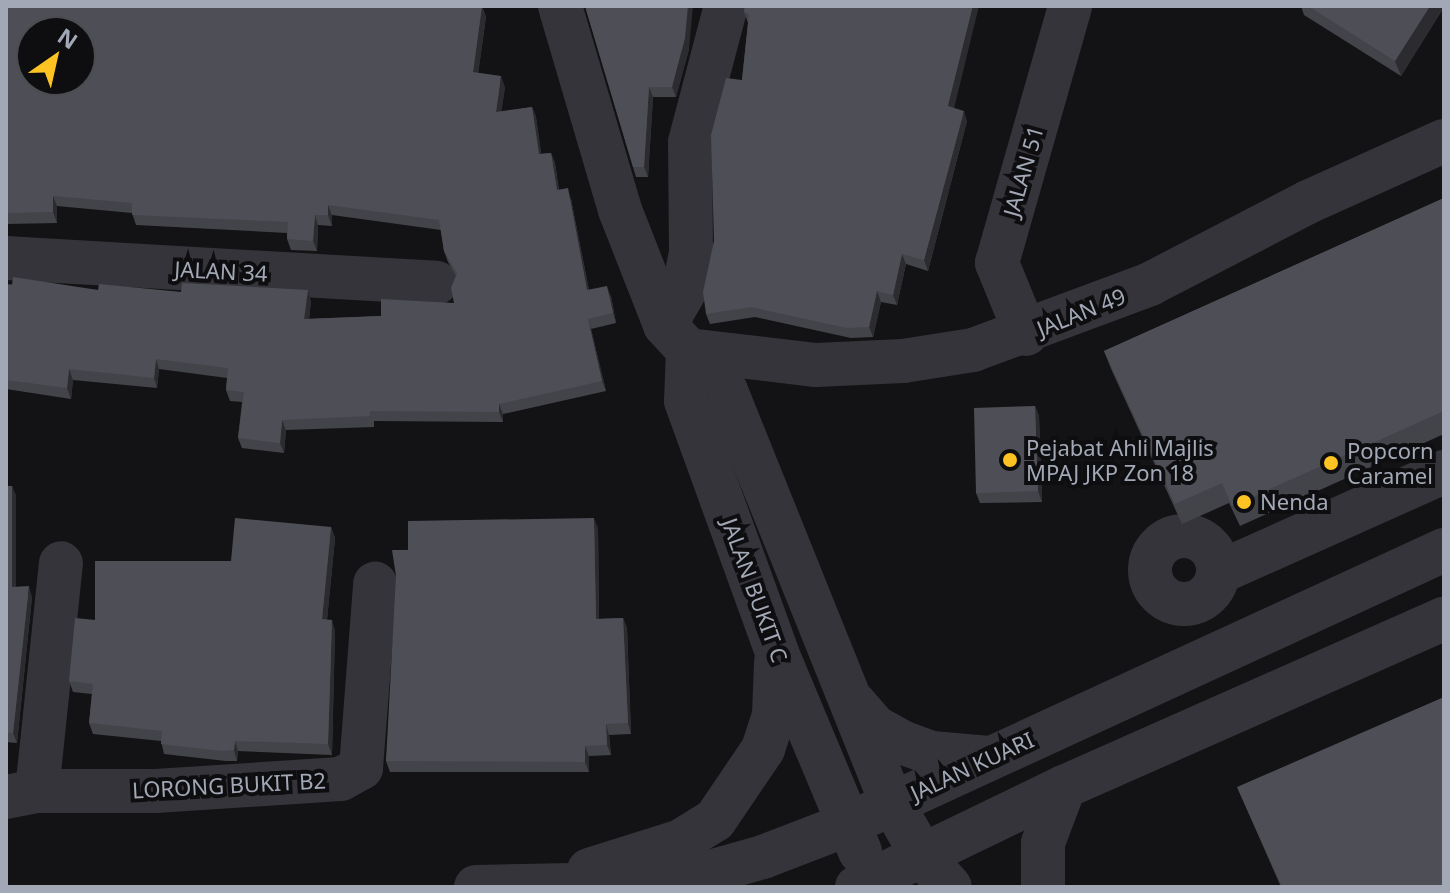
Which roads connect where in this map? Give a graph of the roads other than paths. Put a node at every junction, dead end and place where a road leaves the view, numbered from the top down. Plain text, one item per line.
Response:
1 (560, 6) edge
2 (726, 6) edge
3 (1070, 6) edge
4 (1444, 141) edge
5 (6, 258) edge
6 (436, 283) dead end
7 (1026, 334) junction
8 (677, 338) junction
9 (1443, 475) edge
10 (1444, 550) edge
11 (61, 563) dead end
12 (1220, 572) dead end
13 (375, 584) dead end
14 (1444, 619) edge
15 (777, 653) junction
16 (854, 702) junction
17 (989, 758) junction
18 (22, 777) edge
19 (1064, 787) junction
20 (892, 803) junction
21 (846, 825) junction
22 (936, 872) edge
23 (872, 885) edge
24 (476, 887) edge
25 (537, 887) edge
26 (1043, 887) edge

1 - 8 street, JALAN BUKIT C
2 - 8 street
3 - 7 street, JALAN 51
4 - 7 street, JALAN 49
5 - 6 street, JALAN 34
7 - 8 street, JALAN 49
8 - 15 street, JALAN BUKIT C
8 - 16 street, JALAN BUKIT C
9 - 12 street
10 - 17 street, JALAN KUARI
11 - 18 street
13 - 18 street, LORONG BUKIT B2
14 - 19 street
15 - 21 street, JALAN BUKIT C
15 - 25 street
16 - 17 street
16 - 20 street, JALAN BUKIT C
17 - 20 street, JALAN KUARI
19 - 22 street
19 - 26 street
20 - 21 street, JALAN KUARI
20 - 22 street, JALAN BUKIT C
21 - 23 street, JALAN BUKIT C
21 - 25 street, JALAN KUARI
22 - 23 street
24 - 25 street, JALAN KUARI

